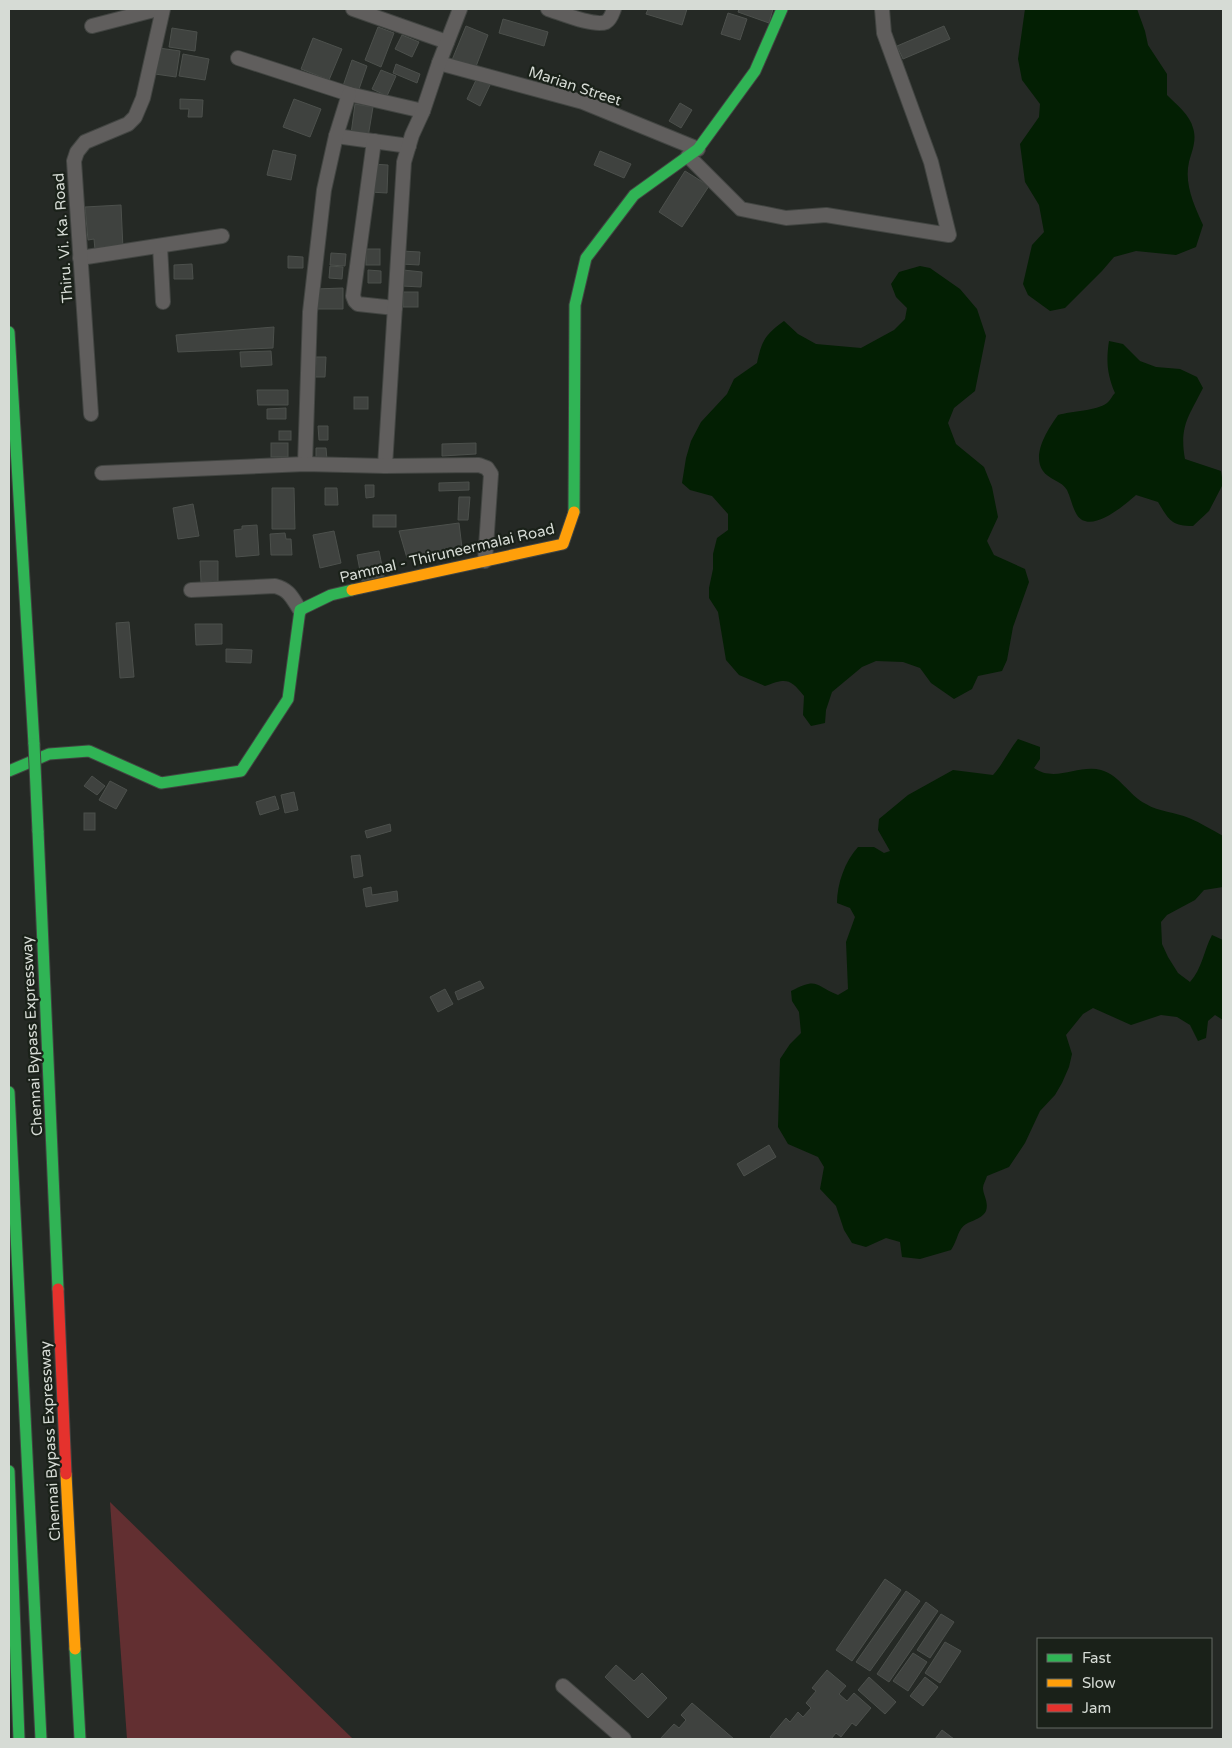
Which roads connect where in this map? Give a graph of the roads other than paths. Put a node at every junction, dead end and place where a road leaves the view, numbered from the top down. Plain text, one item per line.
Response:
1 (158, 9) edge
2 (163, 9) edge
3 (354, 9) edge
4 (460, 9) edge
5 (548, 9) edge
6 (614, 9) edge
7 (782, 9) edge
8 (882, 9) edge
9 (92, 26) dead end
10 (447, 42) junction
11 (238, 58) dead end
12 (438, 63) junction
13 (349, 94) junction
14 (423, 111) junction
15 (336, 136) junction
16 (374, 141) junction
17 (409, 146) junction
18 (693, 153) junction
19 (222, 236) dead end
20 (160, 246) junction
21 (80, 258) junction
22 (164, 302) dead end
23 (395, 308) junction
24 (9, 332) edge
25 (91, 414) dead end
26 (305, 464) junction
27 (385, 466) junction
28 (102, 473) dead end
29 (485, 561) junction
30 (191, 590) dead end
31 (300, 610) junction
32 (9, 771) edge
33 (9, 1092) edge
34 (9, 1471) edge
35 (563, 1686) dead end
36 (19, 1739) edge
37 (41, 1739) edge
38 (80, 1739) edge
39 (624, 1739) edge

1 - 9 street
2 - 21 street, Thiru. Vi. Ka. Road
3 - 10 street
4 - 10 street
5 - 6 street
7 - 18 main road, Pammal - Thiruneermalai Road
8 - 18 street
10 - 12 street
11 - 13 street
12 - 14 street
12 - 18 street, Marian Street
13 - 14 street
13 - 15 street
14 - 17 street
15 - 16 street
15 - 26 street
16 - 17 street
16 - 23 street
17 - 23 street
18 - 29 main road, Pammal - Thiruneermalai Road
19 - 20 street
20 - 21 street
20 - 22 street
21 - 25 street, Thiru. Vi. Ka. Road
23 - 27 street
24 - 38 main road, Chennai Bypass Expressway, bridge
26 - 27 street
26 - 28 street
27 - 29 street
29 - 31 main road, Pammal - Thiruneermalai Road
30 - 31 street
31 - 32 main road
33 - 37 main road, Chennai Bypass Expressway
34 - 36 main road
35 - 39 street

